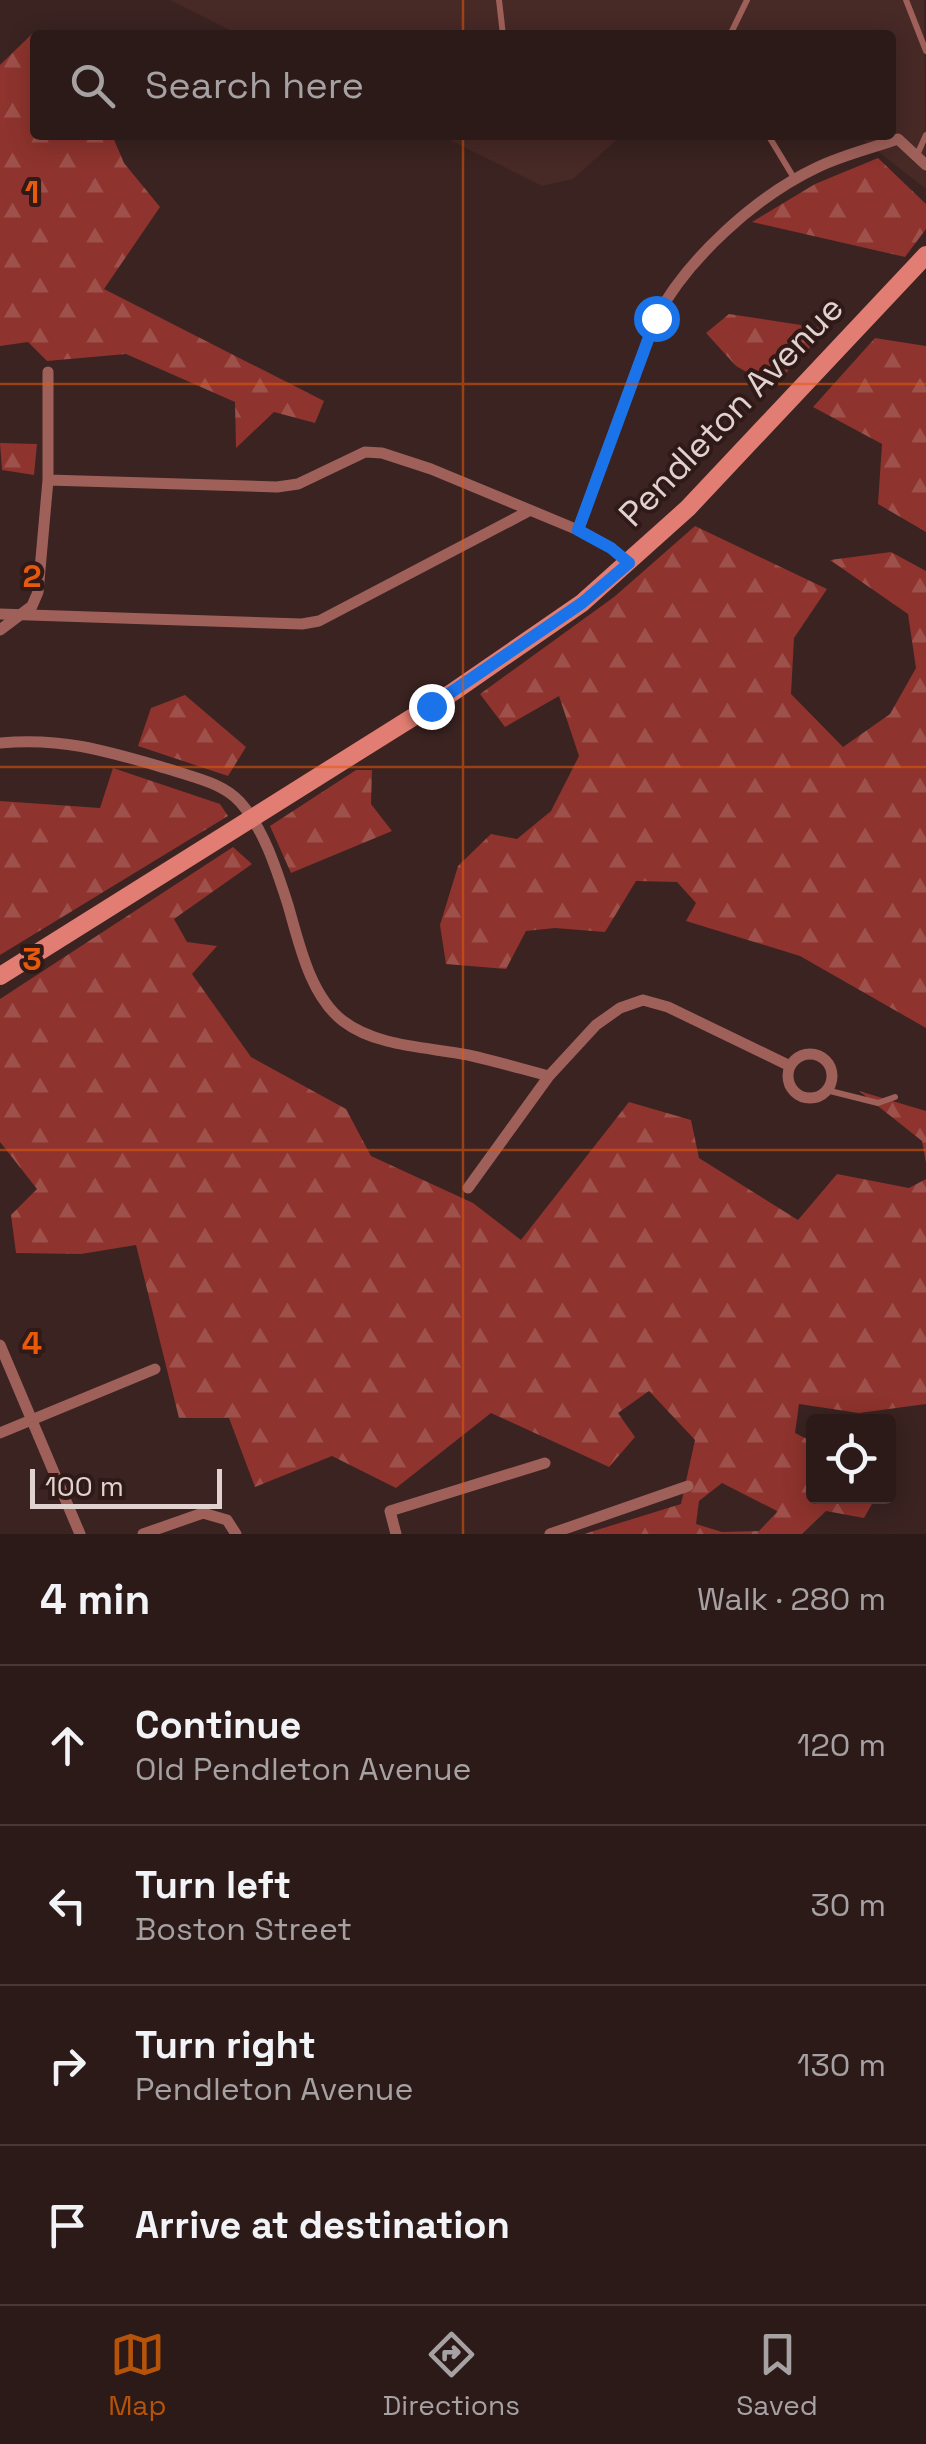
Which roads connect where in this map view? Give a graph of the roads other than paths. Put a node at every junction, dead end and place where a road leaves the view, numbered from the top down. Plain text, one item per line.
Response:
1 (499, 0) edge
2 (748, 0) edge
3 (906, 0) edge
4 (502, 30) edge
5 (733, 30) edge
6 (926, 50) edge
7 (926, 134) edge
8 (896, 139) edge
9 (771, 140) edge
10 (886, 140) edge
11 (922, 160) edge
12 (795, 179) junction
13 (926, 255) edge
14 (48, 372) dead end
15 (48, 480) junction
16 (527, 512) junction
17 (578, 530) junction
18 (629, 563) junction
19 (0, 614) edge
20 (21, 616) junction
21 (0, 630) edge
22 (0, 743) edge
23 (253, 818) junction
24 (0, 976) edge
25 (790, 1066) junction
26 (549, 1076) junction
27 (826, 1090) junction
28 (895, 1097) dead end
29 (468, 1188) dead end
30 (0, 1345) edge
31 (156, 1369) dead end
32 (32, 1422) junction
33 (0, 1433) edge
34 (545, 1463) dead end
35 (688, 1486) dead end
36 (80, 1534) edge
37 (144, 1534) edge
38 (236, 1534) edge
39 (396, 1534) edge
40 (550, 1534) edge

1 - 4 lane
2 - 5 lane
3 - 6 lane
7 - 11 lane
8 - 11 street
9 - 12 lane
10 - 12 street
12 - 17 street
13 - 18 street, Pendleton Avenue
14 - 15 street
15 - 16 street
15 - 20 street
16 - 17 street
16 - 20 street
17 - 18 street
18 - 23 street, Pendleton Avenue
19 - 20 street
20 - 21 street
22 - 23 street
23 - 24 street, Pendleton Avenue
23 - 26 street
25 - 26 street
25 - 27 street
25 - 27 street
26 - 29 street
27 - 28 lane
30 - 32 street
31 - 32 street
32 - 33 street
32 - 36 street
34 - 39 street
35 - 40 street
37 - 38 street

